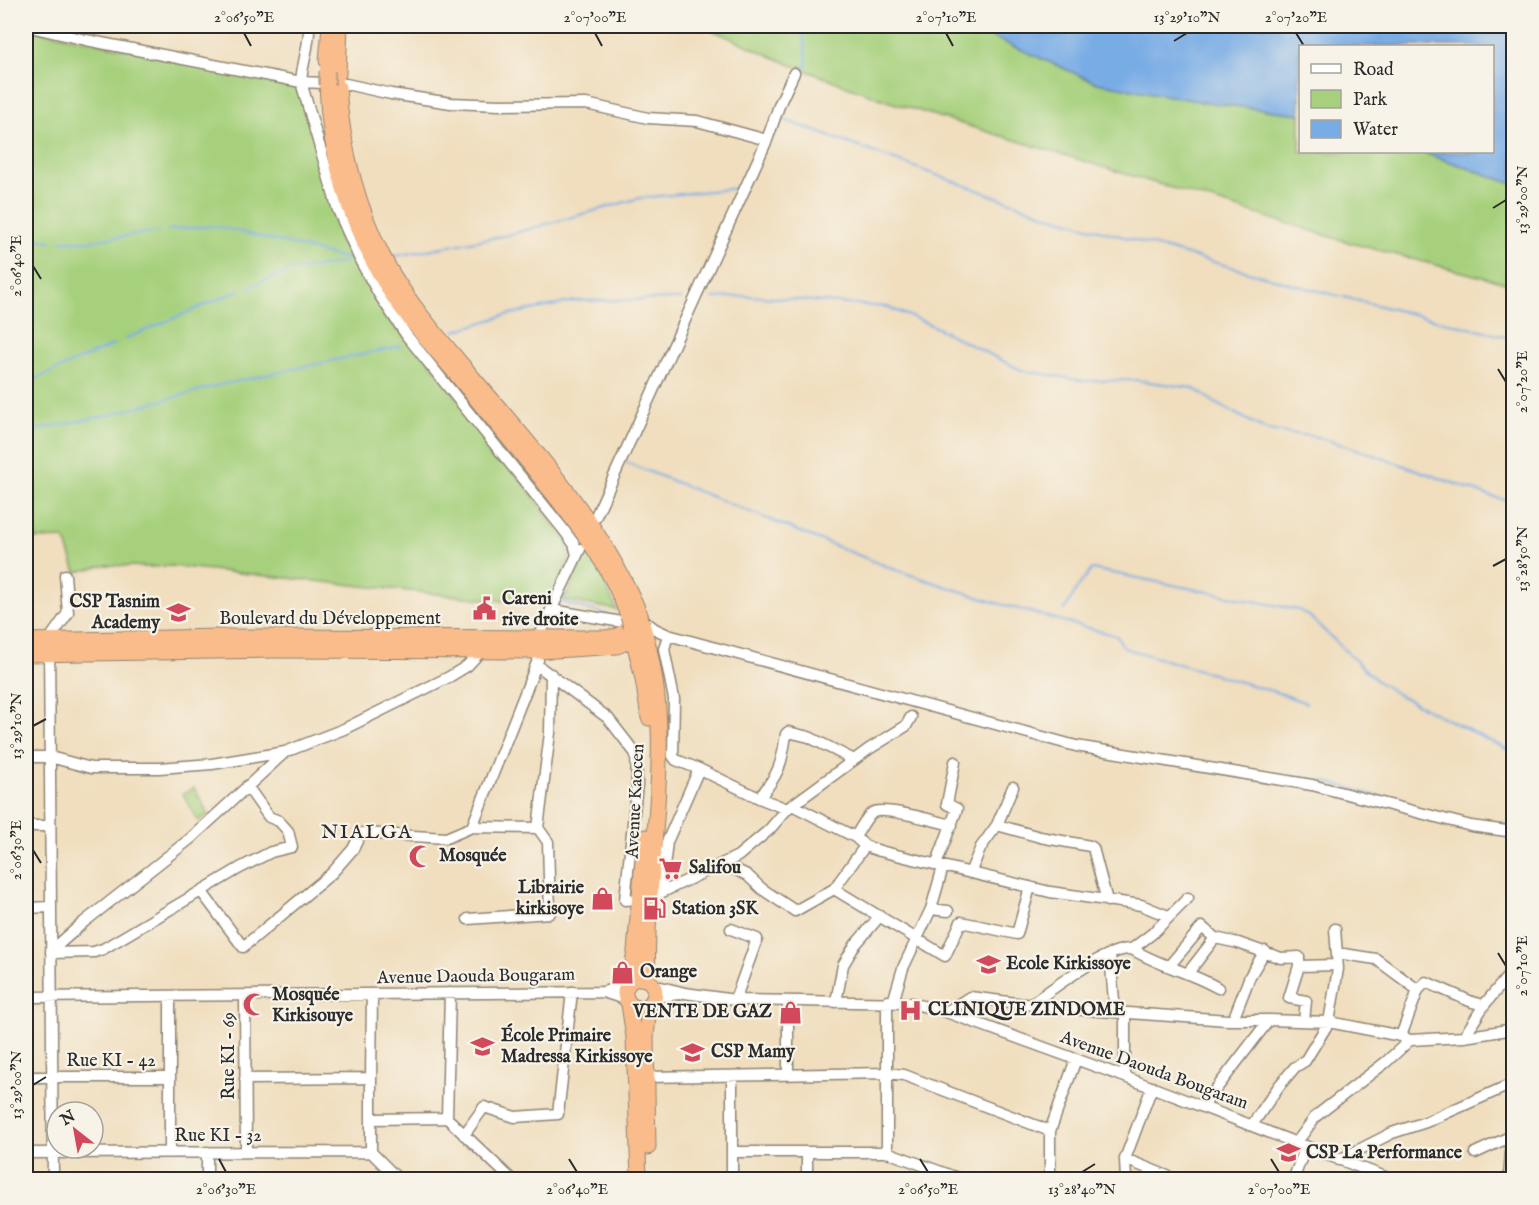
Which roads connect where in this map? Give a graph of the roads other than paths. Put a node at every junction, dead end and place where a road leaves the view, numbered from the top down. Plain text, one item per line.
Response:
1 (26, 26) edge
2 (309, 26) edge
3 (330, 26) edge
4 (340, 26) edge
5 (794, 73) dead end
6 (333, 79) junction
7 (301, 82) junction
8 (767, 140) junction
9 (595, 518) dead end
10 (583, 544) dead end
11 (577, 555) junction
12 (65, 575) dead end
13 (552, 610) junction
14 (635, 625) junction
15 (668, 635) junction
16 (26, 641) edge
17 (438, 645) junction
18 (617, 646) junction
19 (49, 647) junction
20 (482, 650) junction
21 (539, 651) junction
22 (26, 654) edge
23 (639, 663) junction
24 (551, 674) junction
25 (911, 717) dead end
26 (285, 753) junction
27 (26, 757) edge
28 (50, 757) junction
29 (854, 760) junction
30 (955, 762) dead end
31 (699, 769) junction
32 (247, 786) junction
33 (1013, 787) dead end
34 (759, 798) junction
35 (790, 807) junction
36 (50, 825) junction
37 (952, 825) junction
38 (997, 825) junction
39 (26, 826) edge
40 (472, 827) junction
41 (538, 828) junction
42 (1514, 832) edge
43 (855, 837) junction
44 (865, 846) junction
45 (723, 864) junction
46 (939, 866) junction
47 (970, 873) junction
48 (1030, 887) junction
49 (834, 889) junction
50 (201, 891) junction
51 (650, 897) junction
52 (1188, 898) dead end
53 (1107, 901) junction
54 (26, 908) edge
55 (51, 908) junction
56 (931, 909) junction
57 (948, 911) dead end
58 (880, 916) junction
59 (1168, 916) junction
60 (468, 919) dead end
61 (731, 929) dead end
62 (1335, 929) dead end
63 (1215, 938) junction
64 (917, 939) junction
65 (1132, 949) junction
66 (1265, 951) junction
67 (51, 952) junction
68 (1337, 953) junction
69 (1110, 955) junction
70 (1337, 965) junction
71 (1169, 966) junction
72 (1299, 966) junction
73 (1514, 969) edge
74 (1188, 973) junction
75 (1218, 988) dead end
76 (1418, 990) junction
77 (573, 992) junction
78 (628, 992) junction
79 (651, 992) junction
80 (450, 993) junction
81 (372, 994) junction
82 (245, 995) junction
83 (170, 996) junction
84 (26, 997) edge
85 (51, 997) junction
86 (735, 1000) junction
87 (788, 1001) junction
88 (890, 1001) junction
89 (836, 1002) junction
90 (1031, 1004) junction
91 (1484, 1005) junction
92 (946, 1012) junction
93 (1120, 1012) junction
94 (1233, 1020) junction
95 (1269, 1020) junction
96 (1304, 1021) junction
97 (1329, 1022) junction
98 (1514, 1029) edge
99 (1464, 1037) junction
100 (1406, 1038) junction
101 (1076, 1059) junction
102 (888, 1073) junction
103 (788, 1075) junction
104 (732, 1076) junction
105 (26, 1077) edge
106 (52, 1077) junction
107 (170, 1077) junction
108 (646, 1077) junction
109 (1125, 1077) junction
110 (371, 1078) junction
111 (245, 1079) junction
112 (1514, 1083) edge
113 (1152, 1087) junction
114 (52, 1100) edge
115 (1203, 1106) junction
116 (447, 1118) junction
117 (371, 1119) junction
118 (1252, 1125) junction
119 (1050, 1131) junction
120 (464, 1134) junction
121 (1513, 1136) edge
122 (1302, 1144) junction
123 (207, 1152) junction
124 (246, 1152) junction
125 (371, 1152) junction
126 (732, 1152) junction
127 (807, 1152) junction
128 (887, 1152) junction
129 (26, 1153) edge
130 (45, 1153) edge
131 (105, 1153) edge
132 (170, 1153) junction
133 (1475, 1153) dead end
134 (1125, 1159) junction
135 (53, 1160) edge
136 (1339, 1160) junction
137 (506, 1178) edge
138 (53, 1179) edge
139 (207, 1179) edge
140 (399, 1179) edge
141 (639, 1179) edge
142 (649, 1179) edge
143 (732, 1179) edge
144 (807, 1179) edge
145 (963, 1179) edge
146 (1050, 1179) edge
147 (1126, 1179) edge
148 (1177, 1179) edge
149 (1293, 1179) edge
150 (1393, 1179) edge
151 (1509, 1179) edge

1 - 7 street
2 - 7 street
3 - 6 highway
4 - 6 highway
5 - 8 street
6 - 14 highway
7 - 8 street
7 - 11 street
8 - 9 street
10 - 11 street
11 - 13 street
12 - 19 street
13 - 15 street
13 - 21 street
14 - 18 highway, Boulevard du Développement
14 - 21 highway, Boulevard du Développement
14 - 23 highway, Avenue Kaocen
14 - 51 highway, Avenue Kaocen
15 - 31 street
15 - 42 street
16 - 19 highway, Boulevard du Développement
17 - 19 highway, Boulevard du Développement
17 - 20 highway, Boulevard du Développement
17 - 21 highway, Boulevard du Développement
18 - 21 highway, Boulevard du Développement
18 - 23 highway
19 - 22 highway, Boulevard du Développement
19 - 28 street
20 - 21 highway, Boulevard du Développement
20 - 26 street
21 - 24 street
21 - 40 street
23 - 51 highway, Avenue Kaocen
24 - 41 street
24 - 51 street
25 - 29 street
26 - 28 street
26 - 32 street
27 - 28 street
28 - 36 street
29 - 34 street
29 - 35 street
30 - 37 street
31 - 34 street
31 - 51 street
32 - 50 street
32 - 67 street
33 - 38 street
34 - 35 street
35 - 43 street
35 - 45 street
36 - 39 street
36 - 55 street
37 - 43 street
37 - 46 street
38 - 47 street
38 - 53 street
40 - 41 street
40 - 50 street
41 - 60 street
43 - 44 street
44 - 46 street
44 - 49 street
45 - 49 street
45 - 51 street
46 - 47 street
46 - 56 street
47 - 48 street
48 - 53 street
48 - 64 street
49 - 58 street
50 - 67 street
51 - 78 highway, Avenue Kaocen
51 - 79 highway, Avenue Kaocen
52 - 59 street
53 - 59 street
54 - 55 street
55 - 67 street
56 - 57 street
56 - 64 street
58 - 64 street
58 - 89 street
59 - 65 street
61 - 86 street
62 - 68 street
63 - 66 street
63 - 71 street
63 - 74 street
64 - 88 street
65 - 69 street
65 - 71 street
66 - 72 street
66 - 94 street
67 - 85 street
68 - 70 street
68 - 76 street
69 - 90 street
69 - 93 street
70 - 72 street
70 - 97 street
71 - 74 street
72 - 96 street
73 - 91 street
74 - 75 street
76 - 91 street
76 - 100 street
77 - 78 street, Avenue Daouda Bougaram
77 - 80 street, Avenue Daouda Bougaram
77 - 120 street
78 - 79 highway
78 - 79 highway
78 - 141 highway, Avenue Kaocen
79 - 86 street, Avenue Daouda Bougaram
79 - 108 highway, Avenue Kaocen
80 - 81 street, Avenue Daouda Bougaram
80 - 116 street
81 - 82 street, Avenue Daouda Bougaram
81 - 110 street
82 - 83 street, Avenue Daouda Bougaram
82 - 111 street, Rue KI - 69
83 - 85 street, Avenue Daouda Bougaram
83 - 107 street
84 - 85 street, Avenue Daouda Bougaram
85 - 106 street
86 - 87 street, Avenue Daouda Bougaram
87 - 89 street, Avenue Daouda Bougaram
87 - 103 street
88 - 89 street, Avenue Daouda Bougaram
88 - 92 street, Avenue Daouda Bougaram
88 - 102 street
90 - 92 street
90 - 93 street
91 - 99 street
92 - 101 street, Avenue Daouda Bougaram
93 - 94 street
93 - 109 street
94 - 95 street
95 - 96 street
95 - 115 street
96 - 97 street
97 - 100 street
97 - 118 street
98 - 99 street
99 - 100 street
100 - 122 street
101 - 109 street, Avenue Daouda Bougaram
101 - 119 street
102 - 103 street
102 - 119 street
102 - 128 street
103 - 104 street
104 - 108 street
104 - 126 street
105 - 106 street, Rue KI - 42
106 - 107 street, Rue KI - 42
106 - 114 street
107 - 132 street
108 - 142 highway, Avenue Kaocen
109 - 113 street, Avenue Daouda Bougaram
110 - 111 street
110 - 117 street
111 - 124 street, Rue KI - 69
112 - 136 street
113 - 115 street, Avenue Daouda Bougaram
113 - 134 street
115 - 118 street, Avenue Daouda Bougaram
116 - 117 street
116 - 120 street
117 - 125 street
118 - 122 street, Avenue Daouda Bougaram
119 - 146 street
120 - 137 street
121 - 133 street
121 - 151 street
122 - 136 street, Avenue Daouda Bougaram
122 - 149 street
123 - 124 street, Rue KI - 32
123 - 132 street, Rue KI - 32
123 - 139 street
124 - 125 street, Rue KI - 32
125 - 140 street
126 - 127 street
126 - 143 street
127 - 128 street
127 - 144 street
128 - 145 street
129 - 130 street, Rue KI - 32
131 - 132 street, Rue KI - 32
134 - 147 street
134 - 148 street
135 - 138 street
136 - 150 street, Avenue Daouda Bougaram

